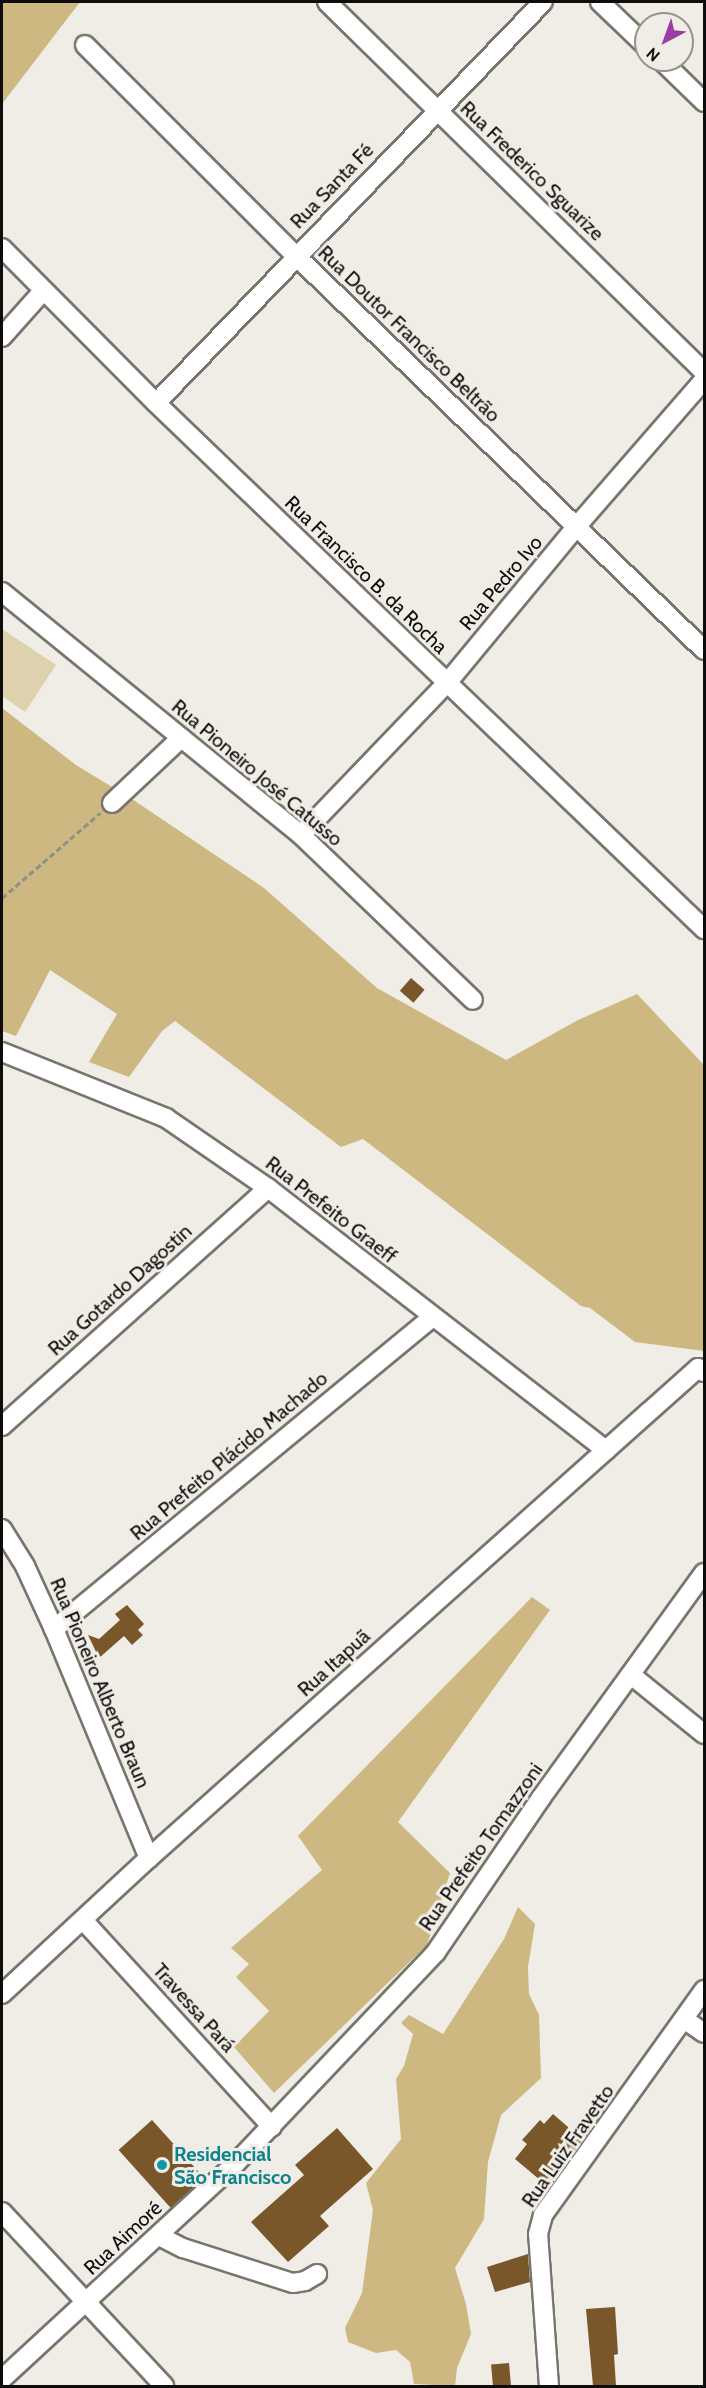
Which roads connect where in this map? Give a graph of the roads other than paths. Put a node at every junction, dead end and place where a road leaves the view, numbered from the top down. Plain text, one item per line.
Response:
1 (327, 2) edge
2 (543, 2) edge
3 (600, 2) edge
4 (634, 35) edge
5 (86, 45) dead end
6 (674, 72) edge
7 (705, 102) edge
8 (437, 110) junction
9 (2, 248) edge
10 (296, 256) junction
11 (43, 291) junction
12 (2, 337) edge
13 (705, 372) edge
14 (705, 380) edge
15 (156, 403) junction
16 (576, 527) junction
17 (2, 592) edge
18 (705, 650) edge
19 (447, 683) junction
20 (181, 738) junction
21 (112, 803) road end
22 (301, 835) junction
23 (705, 929) edge
24 (473, 1000) dead end
25 (2, 1052) edge
26 (268, 1188) junction
27 (433, 1317) junction
28 (701, 1370) edge
29 (2, 1426) edge
30 (606, 1450) junction
31 (2, 1529) edge
32 (705, 1572) edge
33 (54, 1629) junction
34 (631, 1675) junction
35 (705, 1734) edge
36 (149, 1858) junction
37 (83, 1920) junction
38 (705, 1990) edge
39 (2, 1994) edge
40 (684, 2019) junction
41 (705, 2033) edge
42 (272, 2127) junction
43 (2, 2212) edge
44 (159, 2236) junction
45 (317, 2274) dead end
46 (86, 2304) junction
47 (2, 2379) edge
48 (164, 2386) edge
49 (549, 2386) edge

1 - 8 street, Rua Frederico Sguarize
2 - 8 street, Rua Santa Fé
3 - 4 street
5 - 10 street, Rua Doutor Francisco Beltrão
6 - 7 street
8 - 10 street, Rua Santa Fé
8 - 13 street, Rua Frederico Sguarize
9 - 11 street, Rua Francisco B. da Rocha
10 - 15 street, Rua Santa Fé
10 - 16 street, Rua Doutor Francisco Beltrão
11 - 12 street
11 - 15 street, Rua Francisco B. da Rocha
14 - 16 street, Rua Pedro Ivo
15 - 19 street, Rua Francisco B. da Rocha
16 - 18 street, Rua Doutor Francisco Beltrão
16 - 19 street, Rua Pedro Ivo
17 - 20 street, Rua Pioneiro José Catusso
19 - 22 street, Rua Pedro Ivo
19 - 23 street, Rua Francisco B. da Rocha
20 - 21 street
20 - 22 street, Rua Pioneiro José Catusso
22 - 24 street, Rua Pioneiro José Catusso
25 - 26 street, Rua Prefeito Graeff
26 - 27 street, Rua Prefeito Graeff
26 - 29 street, Rua Gotardo Dagostin
27 - 30 street, Rua Prefeito Graeff
27 - 33 street, Rua Prefeito Plácido Machado
28 - 30 street, Rua Itapuã
30 - 36 street, Rua Itapuã
31 - 33 street, Rua Pioneiro Alberto Braun
32 - 34 street, Rua Prefeito Tomazzoni
33 - 36 street, Rua Pioneiro Alberto Braun
34 - 35 street
34 - 42 street, Rua Prefeito Tomazzoni
36 - 37 street, Rua Itapuã
37 - 39 street, Rua Itapuã
37 - 42 street, Travessa Pará
38 - 40 street, Rua Luiz Fravetto
40 - 41 street
40 - 49 street, Rua Luiz Fravetto
42 - 44 street, Rua Aimoré
43 - 46 street
44 - 45 street
44 - 46 street, Rua Aimoré
46 - 47 street, Rua Aimoré
46 - 48 street

